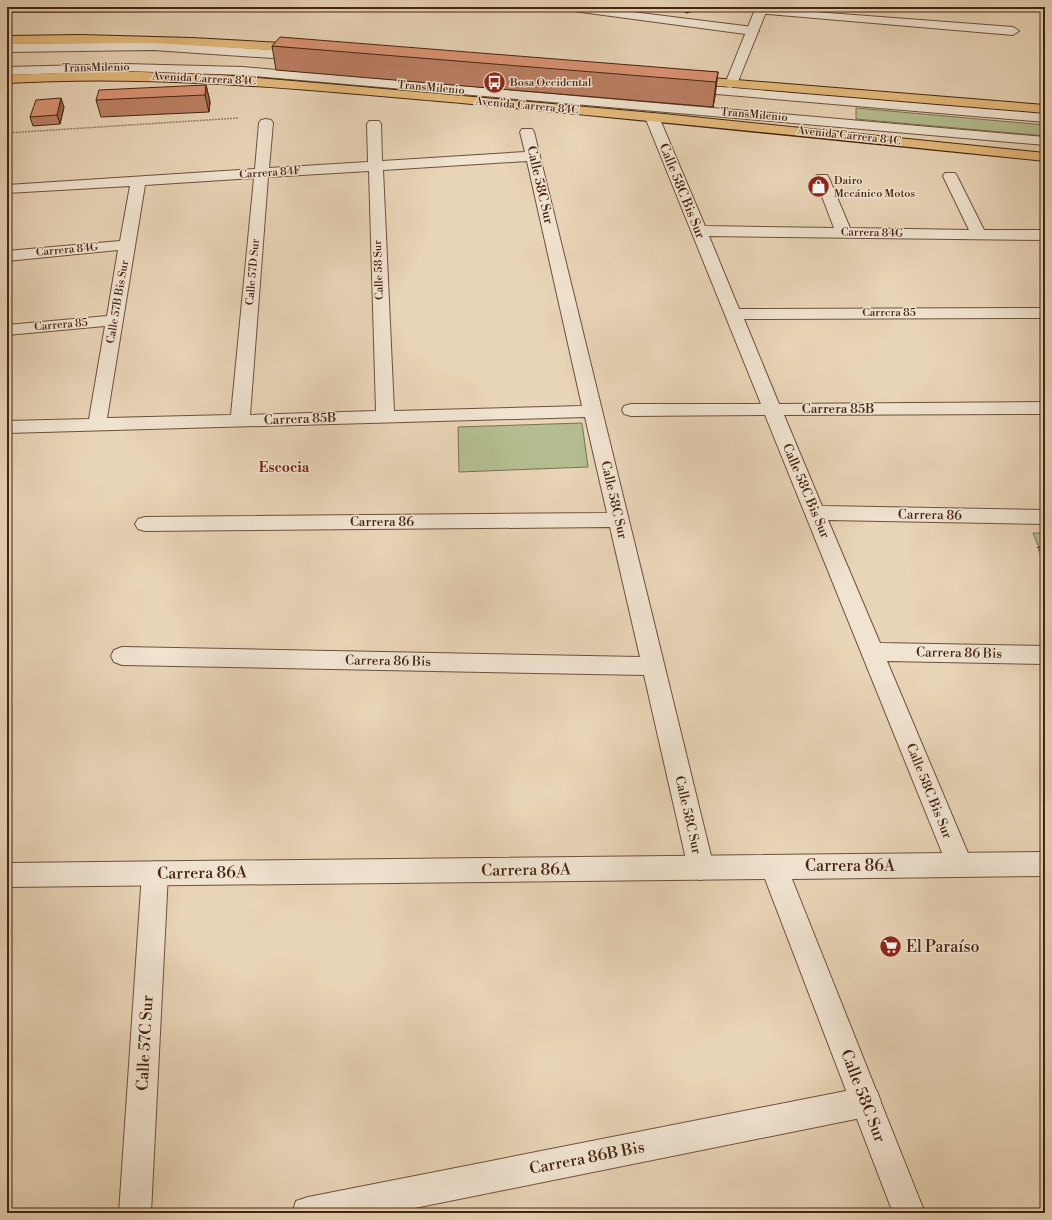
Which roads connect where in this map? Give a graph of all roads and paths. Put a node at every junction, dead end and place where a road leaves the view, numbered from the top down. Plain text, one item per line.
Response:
1 (340, 7) edge
2 (566, 7) edge
3 (7, 9) edge
4 (761, 9) edge
5 (753, 31) junction
6 (1013, 31) dead end
7 (7, 40) edge
8 (7, 48) edge
9 (315, 53) joint
10 (7, 71) edge
11 (7, 79) edge
12 (674, 83) joint
13 (731, 84) junction
14 (1045, 109) edge
15 (243, 117) dead end
16 (652, 117) junction
17 (1045, 118) edge
18 (266, 123) dead end
19 (374, 124) dead end
20 (7, 132) edge
21 (527, 132) dead end
22 (1045, 142) edge
23 (533, 156) junction
24 (1045, 157) edge
25 (375, 166) junction
26 (261, 173) junction
27 (950, 176) dead end
28 (822, 178) dead end
29 (138, 181) junction
30 (7, 189) edge
31 (699, 231) junction
32 (844, 233) junction
33 (979, 235) junction
34 (1045, 236) edge
35 (127, 244) junction
36 (7, 256) edge
37 (1045, 313) edge
38 (732, 314) junction
39 (114, 320) junction
40 (7, 330) edge
41 (1045, 408) edge
42 (772, 409) junction
43 (631, 410) dead end
44 (592, 411) junction
45 (385, 416) junction
46 (240, 420) junction
47 (97, 424) junction
48 (7, 427) edge
49 (815, 513) junction
50 (1045, 517) edge
51 (618, 520) junction
52 (145, 524) dead end
53 (872, 652) junction
54 (1045, 655) edge
55 (122, 656) dead end
56 (653, 666) junction
57 (960, 865) junction
58 (774, 867) junction
59 (1044, 867) edge
60 (701, 868) junction
61 (155, 873) junction
62 (7, 874) edge
63 (866, 1102) junction
64 (134, 1213) edge
65 (308, 1213) edge
66 (908, 1213) edge

1 - 3 street
2 - 5 street
4 - 5 street
4 - 6 street
5 - 13 street
7 - 9 main road
8 - 9 street, TransMilenio
10 - 22 street, TransMilenio
11 - 16 main road, Avenida Carrera 84C
12 - 13 main road
12 - 17 street, TransMilenio
13 - 14 main road
15 - 20 path
16 - 24 main road, Avenida Carrera 84C
16 - 31 street, Calle 58C Bis Sur
18 - 26 street, Calle 57D Sur
19 - 25 street, Calle 58 Sur
21 - 23 street, Calle 58C Sur
23 - 25 street, Carrera 84F
23 - 44 street, Calle 58C Sur
25 - 26 street, Carrera 84F
25 - 45 street, Calle 58 Sur
26 - 29 street, Carrera 84F
26 - 46 street, Calle 57D Sur
27 - 33 street
28 - 32 street
29 - 30 street, Carrera 84F
29 - 35 street, Calle 57B Bis Sur
31 - 32 street, Carrera 84G
31 - 38 street, Calle 58C Bis Sur
32 - 33 street, Carrera 84G
33 - 34 street, Carrera 84G
35 - 36 street, Carrera 84G
35 - 39 street, Calle 57B Bis Sur
37 - 38 street, Carrera 85
38 - 42 street, Calle 58C Bis Sur
39 - 40 street, Carrera 85
39 - 47 street, Calle 57B Bis Sur
41 - 42 street, Carrera 85B
42 - 43 street, Carrera 85B
42 - 49 street, Calle 58C Bis Sur
44 - 45 street, Carrera 85B
44 - 51 street, Calle 58C Sur
45 - 46 street, Carrera 85B
46 - 47 street, Carrera 85B
47 - 48 street, Carrera 85B
49 - 50 street, Carrera 86
49 - 53 street, Calle 58C Bis Sur
51 - 52 street, Carrera 86
51 - 56 street, Calle 58C Sur
53 - 54 street, Carrera 86 Bis
53 - 57 street, Calle 58C Bis Sur
55 - 56 street, Carrera 86 Bis
56 - 60 street, Calle 58C Sur
57 - 58 street, Carrera 86A
57 - 59 street, Carrera 86A
58 - 60 street, Carrera 86A
58 - 63 street, Calle 58C Sur
60 - 61 street, Carrera 86A
61 - 62 street, Carrera 86A
61 - 64 street, Calle 57C Sur
63 - 65 street, Carrera 86B Bis
63 - 66 street, Calle 58C Sur

